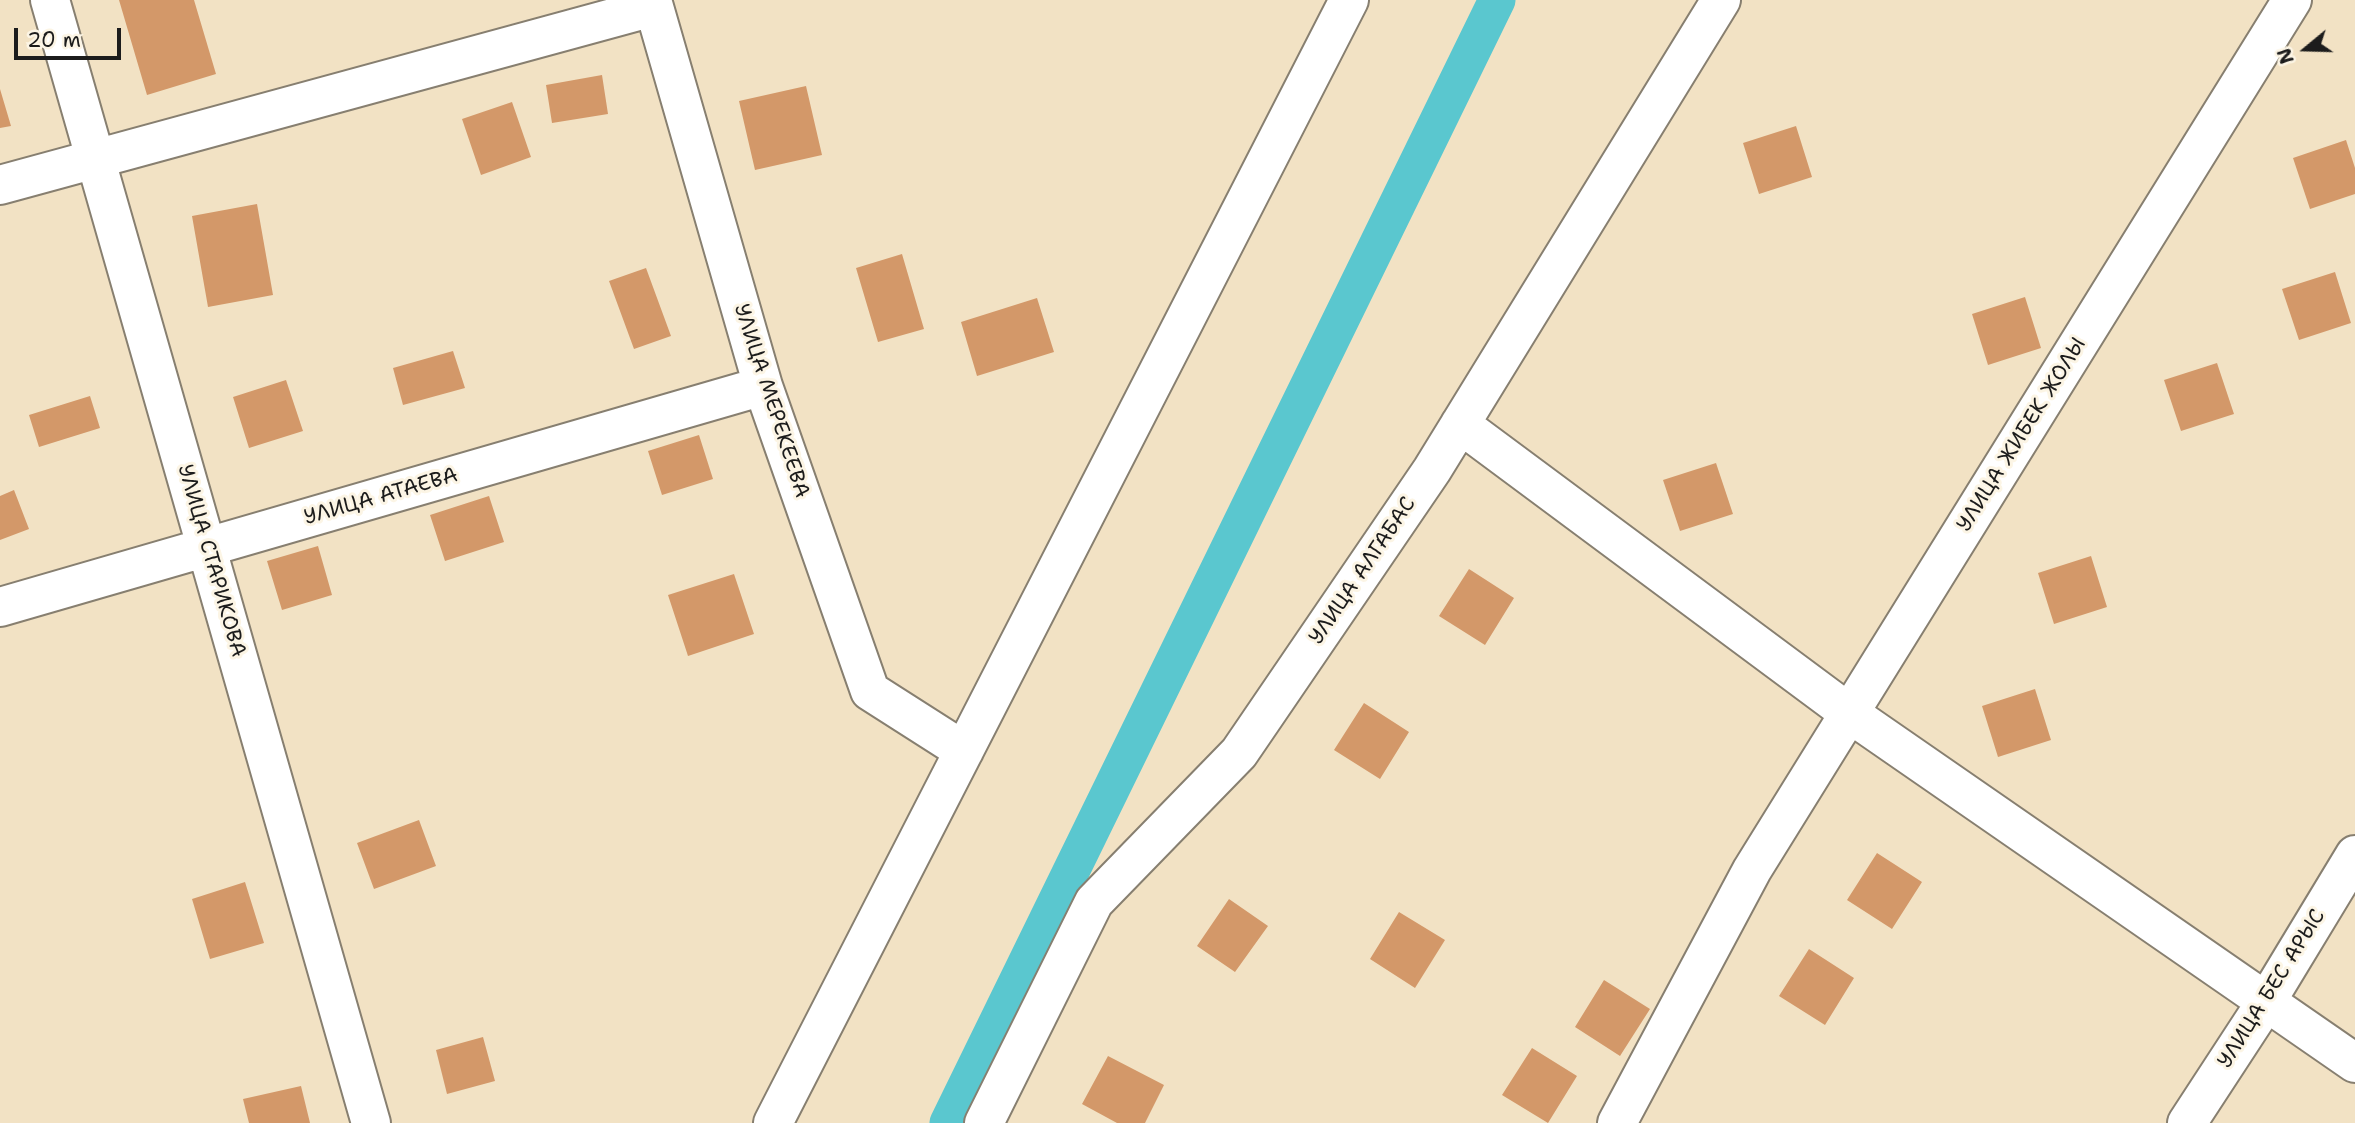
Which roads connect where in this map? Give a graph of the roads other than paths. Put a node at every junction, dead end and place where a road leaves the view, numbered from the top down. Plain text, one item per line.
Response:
1 (50, 0) edge
2 (1349, 0) edge
3 (1721, 0) edge
4 (2292, 0) edge
5 (653, 3) edge
6 (95, 159) junction
7 (0, 185) edge
8 (763, 386) junction
9 (1460, 425) junction
10 (207, 547) junction
11 (0, 607) edge
12 (1849, 713) junction
13 (964, 751) junction
14 (2355, 855) edge
15 (2266, 1002) junction
16 (2355, 1063) edge
17 (371, 1123) edge
18 (773, 1123) edge
19 (984, 1123) edge
20 (1617, 1123) edge
21 (2187, 1123) edge

1 - 6 street, УЛИЦА СТАРИКОВА
2 - 13 street
3 - 9 street, УЛИЦА АЛГАБАС
4 - 12 street, УЛИЦА ЖИБЕК ЖОЛЫ
5 - 6 street
5 - 8 street, УЛИЦА МЕРЕКЕЕВА
6 - 7 street
6 - 10 street, УЛИЦА СТАРИКОВА
8 - 10 street, УЛИЦА АТАЕВА
8 - 13 street, УЛИЦА МЕРЕКЕЕВА
9 - 12 street
9 - 19 street, УЛИЦА АЛГАБАС
10 - 11 street, УЛИЦА АТАЕВА
10 - 17 street, УЛИЦА СТАРИКОВА
12 - 15 street
12 - 20 street, УЛИЦА ЖИБЕК ЖОЛЫ
13 - 18 street
14 - 15 street, УЛИЦА БЕС АРЫС
15 - 16 street
15 - 21 street, УЛИЦА БЕС АРЫС

